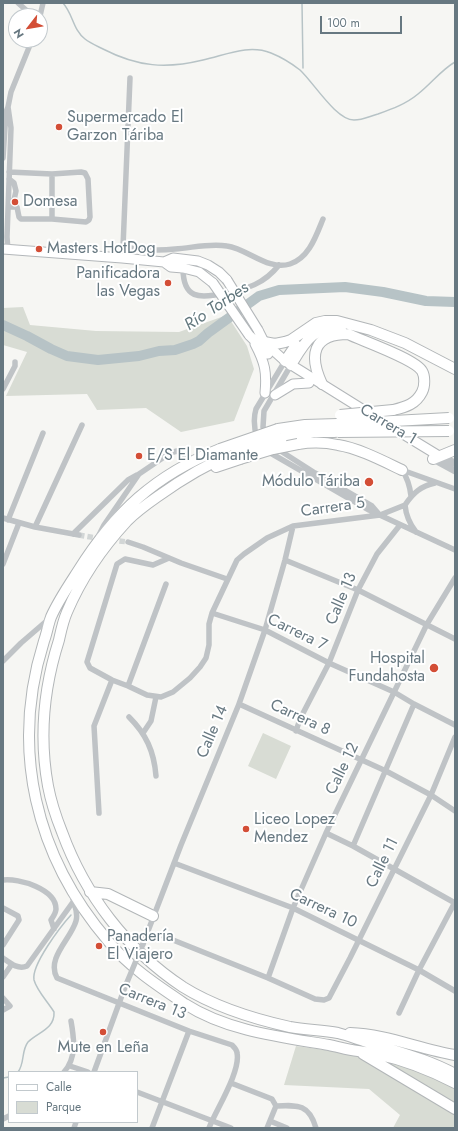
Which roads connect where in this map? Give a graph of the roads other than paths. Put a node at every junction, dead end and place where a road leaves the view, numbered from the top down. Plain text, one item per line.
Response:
1 (29, 48) edge
2 (130, 78) dead end
3 (8, 107) junction
4 (4, 115) edge
5 (3, 158) edge
6 (9, 172) junction
7 (52, 174) junction
8 (9, 205) junction
9 (52, 219) junction
10 (323, 219) dead end
11 (124, 247) junction
12 (6, 250) edge
13 (122, 258) junction
14 (164, 262) junction
15 (279, 265) junction
16 (183, 268) junction
17 (307, 329) junction
18 (348, 334) junction
19 (251, 338) junction
20 (264, 342) junction
21 (15, 362) dead end
22 (287, 365) junction
23 (455, 369) edge
24 (310, 383) junction
25 (322, 384) junction
26 (3, 389) edge
27 (270, 394) junction
28 (452, 418) edge
29 (339, 424) junction
30 (82, 425) dead end
31 (452, 431) edge
32 (43, 433) dead end
33 (280, 434) junction
34 (455, 450) edge
35 (238, 455) junction
36 (436, 457) junction
37 (197, 464) junction
38 (455, 464) edge
39 (402, 470) junction
40 (455, 471) edge
41 (139, 474) junction
42 (436, 483) junction
43 (455, 489) edge
44 (411, 496) junction
45 (405, 505) junction
46 (380, 514) junction
47 (6, 519) edge
48 (19, 523) junction
49 (400, 525) junction
50 (293, 526) junction
51 (35, 527) junction
52 (416, 532) junction
53 (128, 542) tunnel mouth
54 (455, 550) edge
55 (89, 553) junction
56 (169, 558) junction
57 (285, 560) junction
58 (3, 564) edge
59 (227, 578) junction
60 (455, 578) edge
61 (166, 584) dead end
62 (358, 590) junction
63 (212, 613) junction
64 (52, 616) junction
65 (427, 624) junction
66 (265, 630) junction
67 (455, 639) edge
68 (3, 661) edge
69 (330, 663) junction
70 (112, 680) junction
71 (128, 686) junction
72 (394, 692) junction
73 (156, 697) junction
74 (239, 704) junction
75 (414, 704) junction
76 (129, 717) dead end
77 (455, 725) edge
78 (296, 731) junction
79 (143, 733) junction
80 (455, 737) edge
81 (362, 761) junction
82 (386, 771) junction
83 (156, 776) dead end
84 (431, 795) junction
85 (455, 811) edge
86 (99, 813) dead end
87 (326, 833) junction
88 (353, 846) junction
89 (174, 863) junction
90 (394, 869) junction
91 (3, 880) edge
92 (90, 892) junction
93 (72, 896) junction
94 (455, 902) edge
95 (3, 908) edge
96 (293, 908) junction
97 (153, 916) junction
98 (54, 929) junction
99 (163, 936) dead end
100 (359, 939) junction
101 (3, 945) edge
102 (3, 958) edge
103 (12, 964) junction
104 (420, 970) junction
105 (3, 977) edge
106 (268, 978) junction
107 (455, 991) edge
108 (3, 998) edge
109 (119, 1003) junction
110 (3, 1010) edge
111 (399, 1013) dead end
112 (71, 1021) dead end
113 (189, 1031) junction
114 (337, 1033) junction
115 (358, 1051) junction
116 (454, 1054) edge
117 (70, 1066) junction
118 (65, 1071) edge
119 (85, 1071) edge
120 (94, 1071) edge
121 (455, 1074) edge
122 (231, 1083) junction
123 (455, 1083) edge
124 (138, 1092) edge
125 (162, 1102) junction
126 (276, 1106) junction
127 (455, 1109) edge
128 (212, 1120) junction
129 (270, 1121) junction
130 (152, 1128) edge
131 (209, 1128) edge
132 (230, 1128) edge
133 (267, 1128) edge
134 (288, 1128) edge
135 (316, 1128) edge

1 - 3 street
2 - 11 street
3 - 4 street
3 - 6 street
4 - 5 street
6 - 7 street
6 - 8 street
7 - 9 street
7 - 9 street
8 - 9 street
8 - 12 street
10 - 15 street
11 - 13 street
11 - 15 street
12 - 13 main road
13 - 14 main road
14 - 16 main road
14 - 20 main road, bridge
15 - 16 street
16 - 19 main road, bridge
17 - 20 highway
17 - 22 highway
17 - 23 highway
18 - 22 highway
18 - 25 highway
18 - 29 highway, bridge
19 - 22 main road
19 - 27 main road
20 - 22 main road
21 - 26 street
22 - 24 main road
22 - 25 main road, Carrera 1
22 - 27 street
22 - 27 street
24 - 27 main road
24 - 36 main road
25 - 36 main road, Carrera 1
27 - 46 street
27 - 46 street
28 - 29 highway, bridge
29 - 31 highway, bridge
29 - 33 highway
29 - 33 highway
30 - 51 street
32 - 47 street
33 - 35 highway, bridge
33 - 37 highway, bridge
34 - 36 highway
35 - 37 highway
35 - 39 highway, bridge
36 - 38 street, Carrera 1
36 - 40 street, Carrera 1
37 - 41 street
37 - 55 highway
37 - 92 highway
39 - 42 street
39 - 44 street
41 - 51 street
41 - 55 street
42 - 43 street
42 - 44 street
44 - 45 street
45 - 46 street
45 - 52 street
46 - 49 street, Carrera 5
46 - 50 street, Carrera 5
47 - 48 street
48 - 51 street
48 - 58 street
49 - 52 street, Carrera 5
49 - 62 street, Calle 13
50 - 57 street, Calle 14
50 - 59 street, Carrera 5
52 - 54 street, Carrera 5
53 - 56 street
55 - 64 highway
56 - 59 street
56 - 70 street
57 - 62 street
57 - 66 street, Calle 14
59 - 63 street, Carrera 5
60 - 65 street, Calle 12
61 - 71 street
62 - 65 street
62 - 69 street, Calle 13
63 - 66 street, Carrera 7
63 - 73 street, Carrera 5
64 - 68 street
64 - 93 highway
65 - 67 street
65 - 72 street, Calle 12
66 - 69 street, Carrera 7
66 - 74 street, Calle 14
69 - 72 street, Carrera 7
69 - 78 street, Calle 13
70 - 71 street
70 - 86 street
71 - 73 street
72 - 75 street, Carrera 7
72 - 81 street, Calle 12
73 - 79 street
74 - 78 street, Carrera 8
74 - 89 street, Calle 14
75 - 77 street, Carrera 7
75 - 82 street
76 - 79 street
78 - 81 street, Carrera 8
79 - 83 street
80 - 84 street, Calle 11
81 - 82 street, Carrera 8
81 - 87 street, Calle 12
82 - 84 street, Carrera 8
82 - 88 street
84 - 85 street, Carrera 8
84 - 90 street, Calle 11
87 - 88 street
87 - 96 street, Calle 12
88 - 90 street
89 - 96 street, Carrera 10
89 - 97 street, Calle 14
90 - 94 street
90 - 100 street, Calle 11
91 - 98 street
92 - 97 highway
92 - 114 highway
93 - 98 street
93 - 109 street, Carrera 13
93 - 115 highway
94 - 104 street
95 - 101 street
96 - 100 street, Carrera 10
96 - 106 street, Calle 12
97 - 109 street, Calle 14, bridge
98 - 103 street
99 - 106 street
100 - 104 street, Carrera 10
100 - 106 street, Calle 11
102 - 103 street
103 - 105 street
104 - 107 street, Carrera 10
104 - 111 street
108 - 110 street
109 - 113 street, Carrera 13
109 - 120 street, Calle 14
112 - 117 street
113 - 122 street, Carrera 13
113 - 125 street
114 - 116 highway
114 - 121 highway
115 - 123 highway
115 - 127 highway
117 - 118 street
117 - 119 street
122 - 126 street
122 - 128 street
124 - 125 street
125 - 128 street
125 - 130 street
126 - 129 street
126 - 135 street
128 - 131 street
128 - 132 street
129 - 133 street
129 - 134 street

